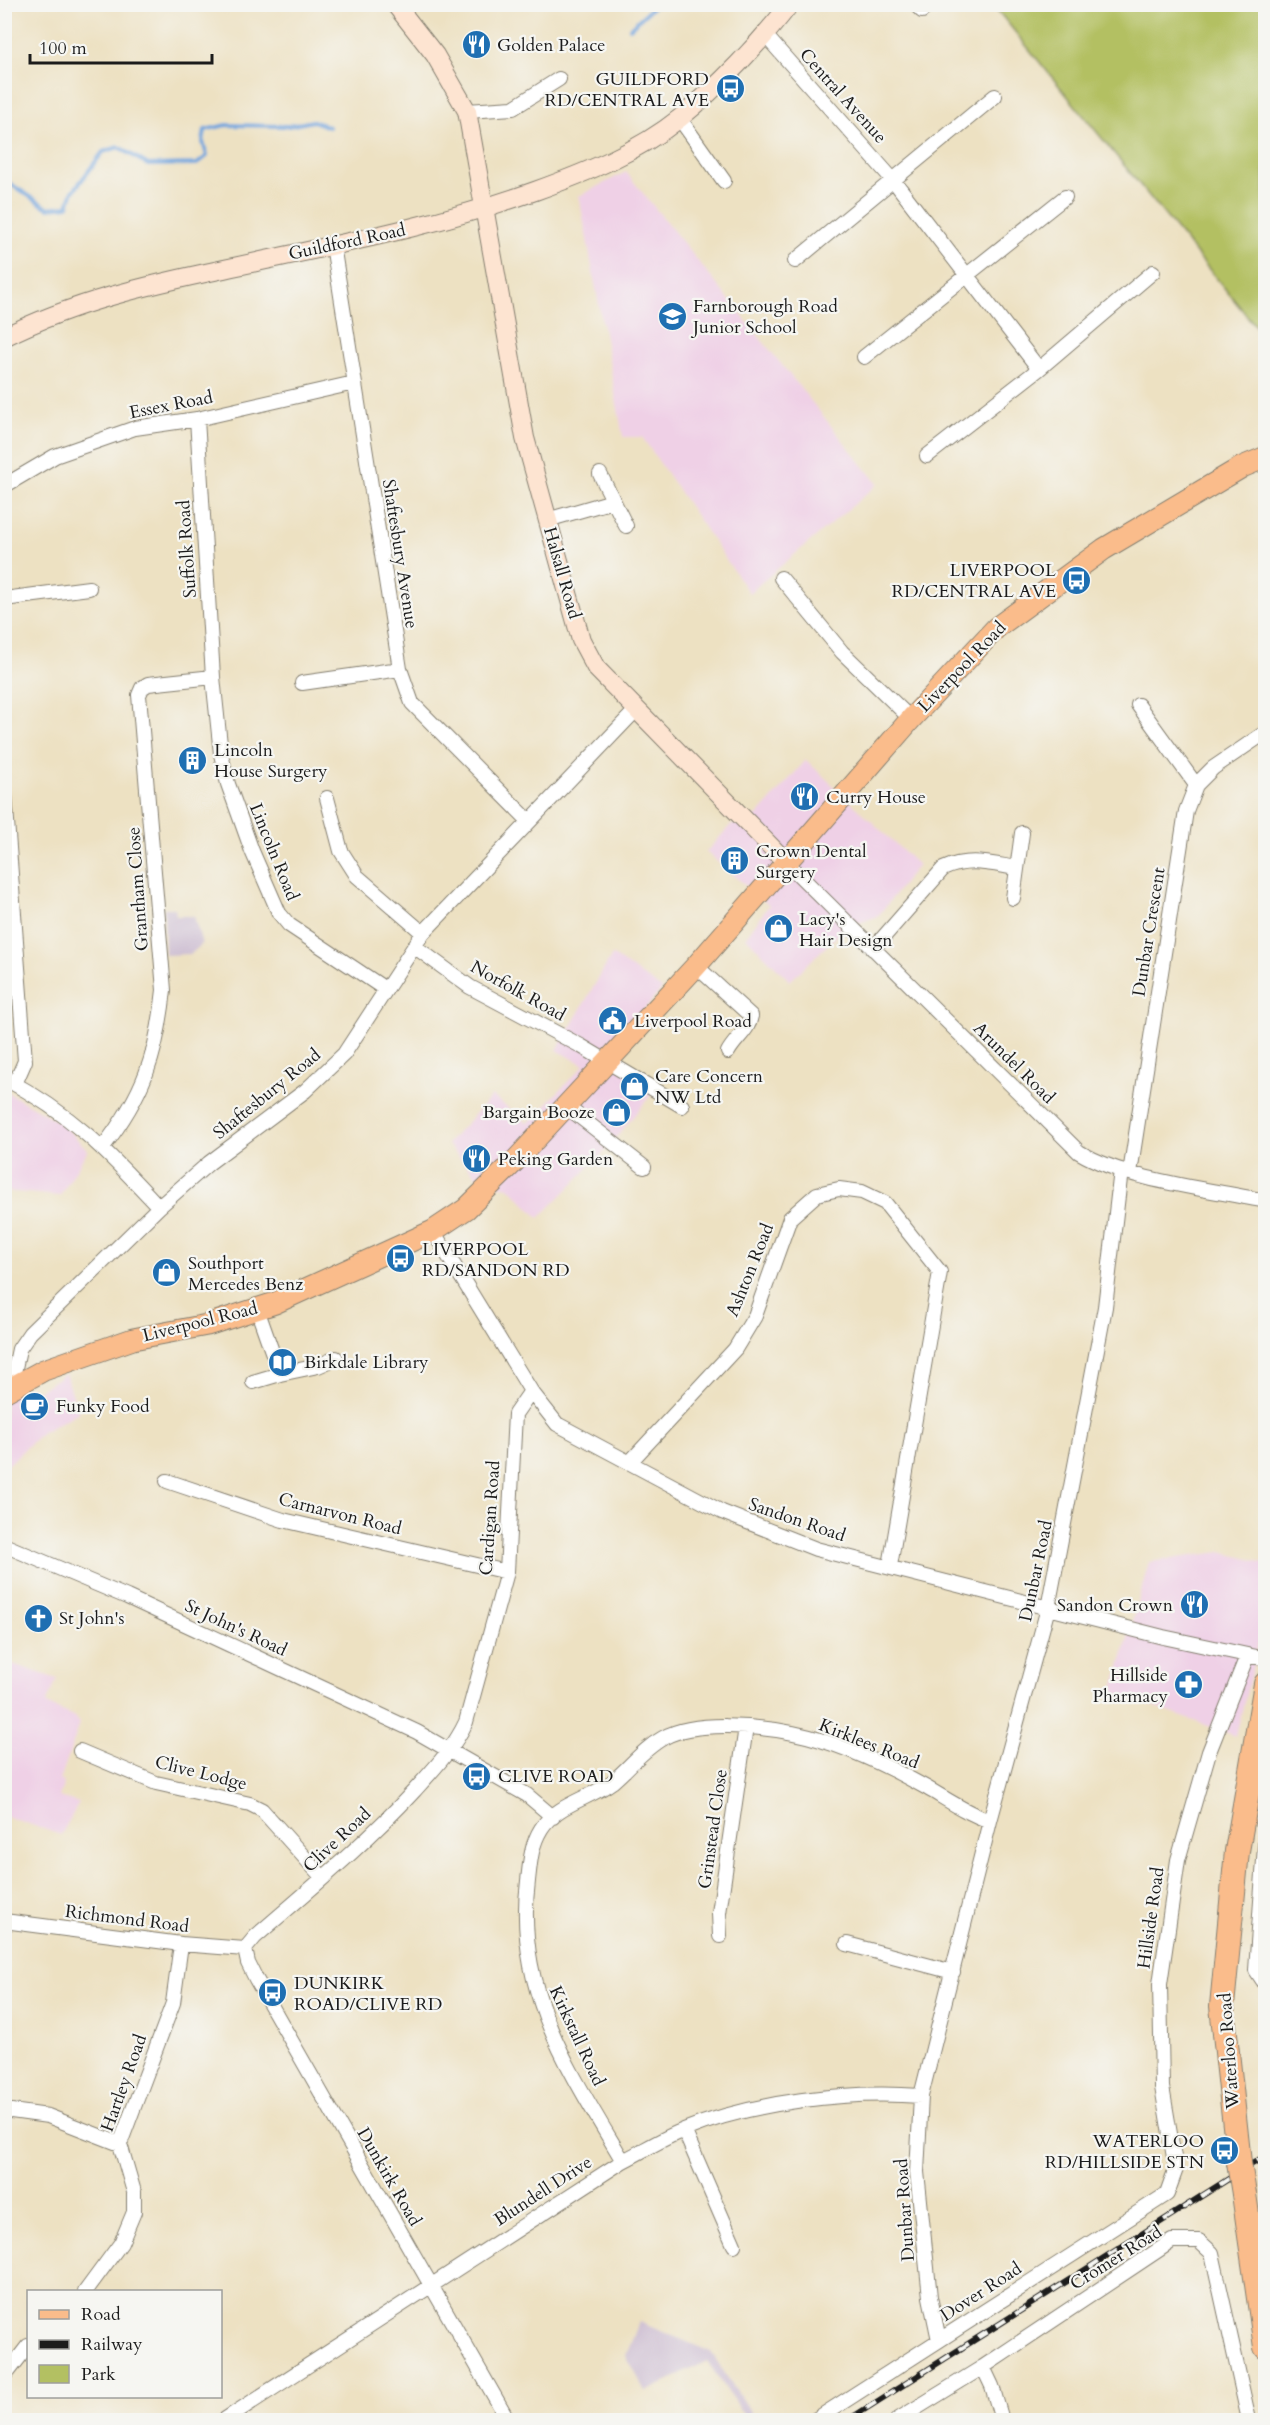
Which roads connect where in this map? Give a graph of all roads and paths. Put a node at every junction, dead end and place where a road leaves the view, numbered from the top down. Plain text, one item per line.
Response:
1 (395, 4) edge
2 (790, 4) edge
3 (765, 36) junction
4 (559, 79) dead end
5 (995, 96) dead end
6 (467, 111) junction
7 (680, 118) junction
8 (724, 181) dead end
9 (894, 181) junction
10 (1065, 196) dead end
11 (486, 209) junction
12 (333, 245) junction
13 (795, 261) dead end
14 (1153, 272) dead end
15 (965, 275) junction
16 (4, 337) edge
17 (864, 357) dead end
18 (1039, 369) junction
19 (354, 383) junction
20 (197, 419) junction
21 (927, 456) dead end
22 (1266, 457) edge
23 (600, 474) dead end
24 (4, 486) edge
25 (613, 501) junction
26 (547, 520) junction
27 (626, 526) dead end
28 (781, 578) dead end
29 (89, 588) dead end
30 (4, 599) edge
31 (400, 669) junction
32 (213, 677) junction
33 (302, 684) dead end
34 (1138, 705) dead end
35 (636, 710) junction
36 (911, 719) junction
37 (1266, 732) edge
38 (4, 781) edge
39 (1196, 786) junction
40 (327, 798) dead end
41 (529, 821) junction
42 (1022, 833) dead end
43 (787, 862) junction
44 (7, 863) edge
45 (1017, 868) junction
46 (1013, 898) dead end
47 (423, 933) junction
48 (414, 946) junction
49 (873, 949) junction
50 (696, 966) junction
51 (385, 989) junction
52 (728, 1052) dead end
53 (607, 1061) junction
54 (10, 1081) edge
55 (566, 1106) junction
56 (682, 1106) dead end
57 (103, 1147) junction
58 (644, 1167) dead end
59 (1126, 1172) junction
60 (1266, 1201) edge
61 (159, 1207) junction
62 (433, 1231) junction
63 (257, 1309) junction
64 (336, 1358) dead end
65 (10, 1362) edge
66 (280, 1374) junction
67 (253, 1382) dead end
68 (8, 1389) edge
69 (531, 1391) junction
70 (630, 1462) junction
71 (167, 1482) dead end
72 (4, 1545) edge
73 (890, 1566) junction
74 (507, 1572) junction
75 (1048, 1608) junction
76 (1247, 1656) junction
77 (1266, 1659) edge
78 (1266, 1684) edge
79 (746, 1727) junction
80 (80, 1751) dead end
81 (448, 1751) junction
82 (553, 1816) junction
83 (990, 1821) junction
84 (1266, 1832) edge
85 (324, 1878) junction
86 (4, 1921) edge
87 (720, 1936) dead end
88 (181, 1944) junction
89 (847, 1944) dead end
90 (245, 1949) junction
91 (953, 1972) junction
92 (1266, 1985) edge
93 (921, 2097) junction
94 (4, 2110) edge
95 (684, 2130) junction
96 (120, 2144) junction
97 (623, 2161) junction
98 (1167, 2194) joint
99 (734, 2246) dead end
100 (430, 2284) junction
101 (86, 2290) edge
102 (939, 2340) junction
103 (27, 2347) edge
104 (1266, 2347) edge
105 (983, 2367) junction
106 (4, 2377) edge
107 (224, 2421) edge
108 (508, 2421) edge
109 (814, 2421) edge
110 (897, 2421) edge
111 (1002, 2421) edge
112 (1249, 2421) edge

1 - 6 street, Halsall Road
2 - 3 street, Guildford Road
3 - 7 street, Guildford Road
3 - 9 street, Central Avenue
4 - 6 street
5 - 9 street
6 - 11 street, Halsall Road
7 - 8 street
7 - 11 street, Guildford Road
9 - 13 street
9 - 15 street, Central Avenue
10 - 15 street
11 - 12 street, Guildford Road
11 - 26 street, Halsall Road
12 - 16 street, Guildford Road
12 - 19 street, Shaftesbury Avenue
14 - 18 street
15 - 17 street
15 - 18 street, Central Avenue
18 - 21 street
19 - 20 street, Essex Road
19 - 31 street, Shaftesbury Avenue
20 - 24 street, Essex Road
20 - 32 street, Suffolk Road
22 - 36 main road, Liverpool Road
23 - 25 street
25 - 26 street
25 - 27 street
26 - 35 street, Halsall Road
28 - 36 street
29 - 30 street
31 - 33 street
31 - 41 street, Shaftesbury Avenue
32 - 51 street, Lincoln Road
32 - 57 street, Grantham Close
34 - 39 street
35 - 41 street, Shaftesbury Road
35 - 43 street, Halsall Road
36 - 43 main road, Liverpool Road
37 - 39 street, Dunbar Crescent
38 - 44 street
39 - 59 street, Dunbar Crescent
40 - 47 street
41 - 47 street, Shaftesbury Road
42 - 45 street
43 - 49 street, Arundel Road
43 - 50 main road, Liverpool Road
44 - 54 street
45 - 46 street
45 - 49 street
47 - 48 street, Shaftesbury Road
48 - 51 street, Shaftesbury Road
48 - 53 street, Norfolk Road
49 - 59 street, Arundel Road
50 - 52 street
50 - 53 main road, Liverpool Road
51 - 61 street, Shaftesbury Road
53 - 55 main road, Liverpool Road
53 - 56 street, Norfolk Road
54 - 57 street
55 - 58 street
55 - 62 main road, Liverpool Road
57 - 61 street
59 - 60 street, Arundel Road
59 - 75 street, Dunbar Road
61 - 65 street, Shaftesbury Road
62 - 63 main road, Liverpool Road
62 - 69 street, Sandon Road
63 - 66 street
63 - 68 main road, Liverpool Road
64 - 66 street
65 - 68 street, Shaftesbury Road
66 - 67 street
69 - 70 street, Sandon Road
69 - 74 street, Cardigan Road
70 - 73 street, Sandon Road
70 - 73 street, Ashton Road
71 - 74 street, Carnarvon Road
72 - 81 street, St John's Road
73 - 75 street, Sandon Road
74 - 81 street, Cardigan Road
75 - 76 street, Sandon Road
75 - 83 street, Dunbar Road
76 - 77 street, Sandon Road
76 - 98 street, Hillside Road
78 - 104 highway, Waterloo Road, bridge
79 - 82 street, Kirklees Road
79 - 83 street, Kirklees Road
79 - 87 street, Grinstead Close
80 - 85 street, Clive Lodge
81 - 82 street
81 - 85 street, Clive Road
82 - 97 street, Kirkstall Road
83 - 91 street, Dunbar Road
84 - 92 street
85 - 90 street, Clive Road
86 - 88 street, Richmond Road
88 - 90 street, Richmond Road
88 - 96 street, Hartley Road
89 - 91 street
90 - 100 street, Dunkirk Road
91 - 93 street, Dunbar Road
93 - 95 street, Blundell Drive
93 - 102 street, Dunbar Road
94 - 96 street
95 - 97 street, Blundell Drive
95 - 99 street
96 - 101 street, Hartley Road
97 - 100 street, Blundell Drive
98 - 102 street, Dover Road
100 - 107 street, Blundell Drive
100 - 108 street, Dunkirk Road
102 - 109 street, Dover Road
103 - 106 street
105 - 110 street, Cromer Road
105 - 111 street
105 - 112 street, Cromer Road

